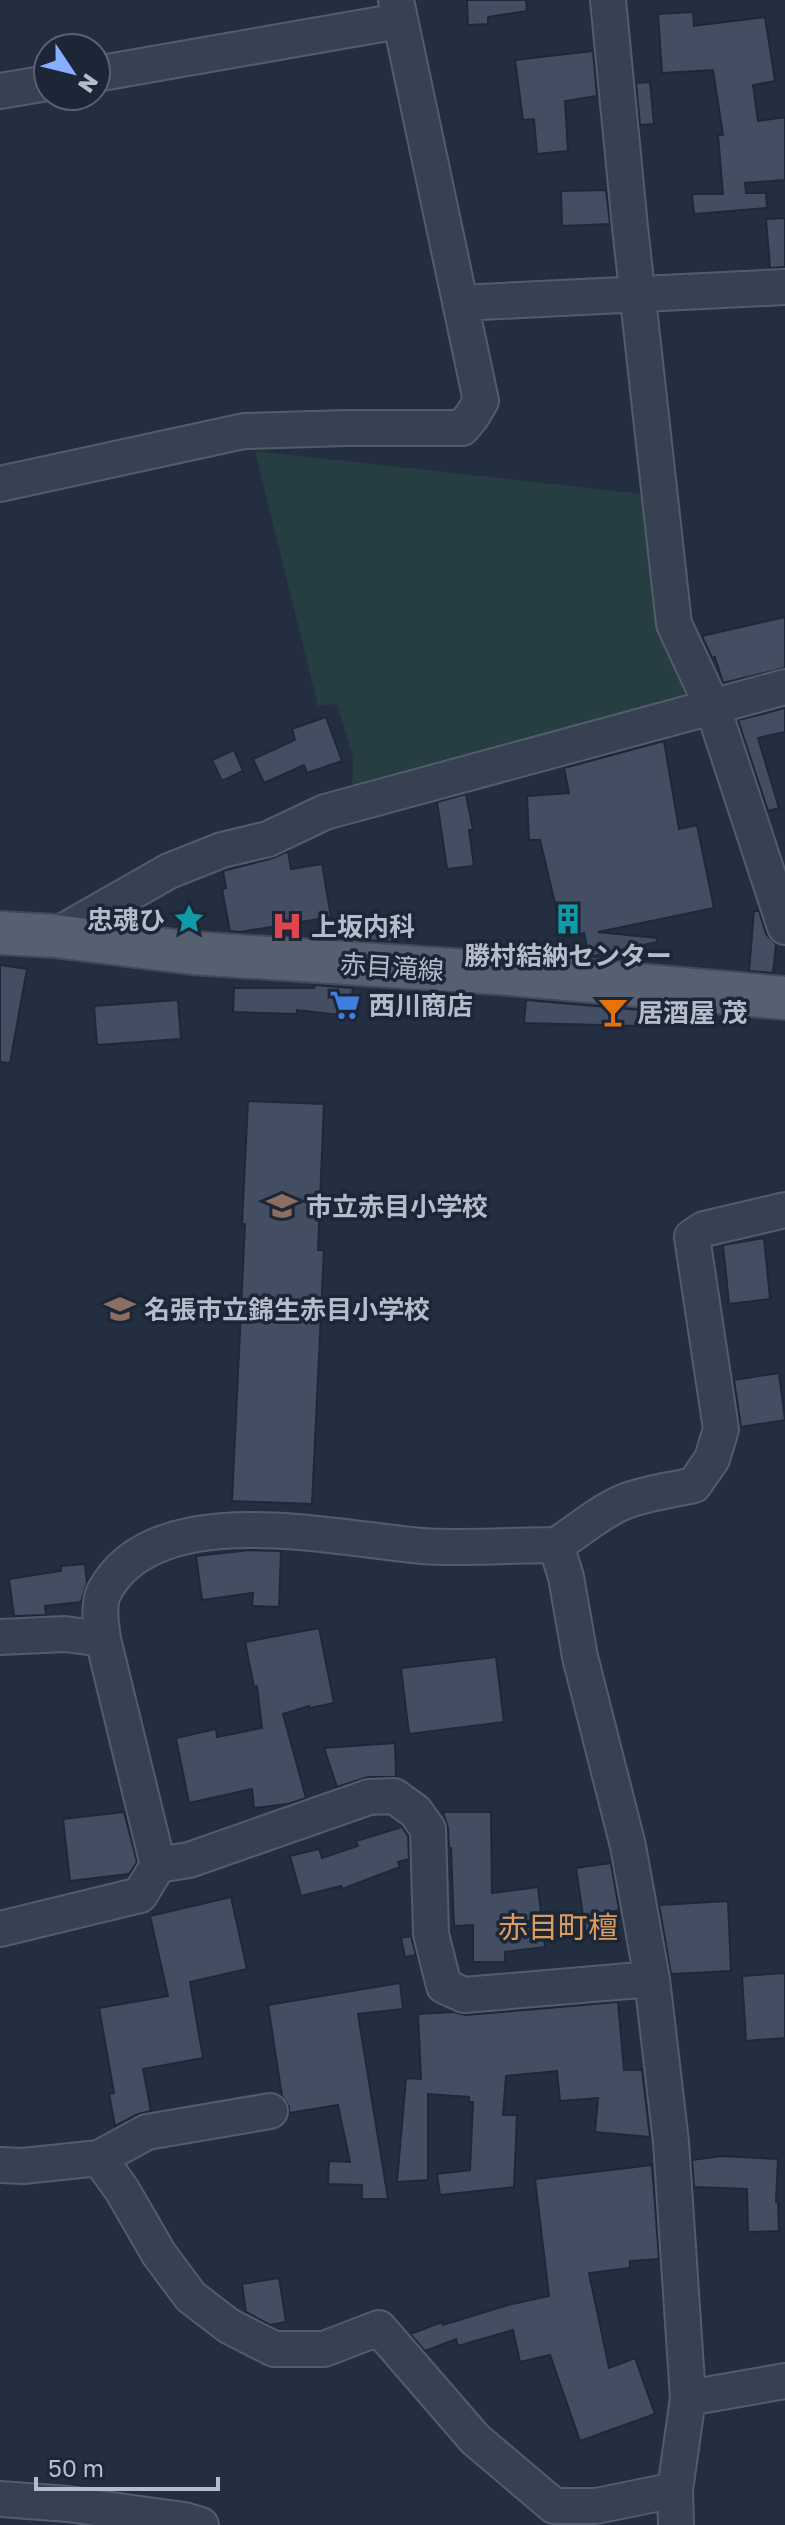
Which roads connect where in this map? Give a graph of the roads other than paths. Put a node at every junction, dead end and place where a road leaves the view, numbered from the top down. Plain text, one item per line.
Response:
1 (608, 0) edge
2 (397, 10) edge
3 (112, 71) edge
4 (32, 86) edge
5 (0, 91) edge
6 (785, 287) edge
7 (637, 294) junction
8 (460, 303) junction
9 (0, 484) edge
10 (785, 687) edge
11 (713, 708) junction
12 (785, 927) edge
13 (0, 933) edge
14 (55, 936) junction
15 (785, 998) edge
16 (785, 1210) edge
17 (556, 1545) junction
18 (0, 1637) edge
19 (103, 1639) junction
20 (158, 1865) junction
21 (0, 1929) edge
22 (652, 1979) junction
23 (270, 2111) dead end
24 (99, 2158) junction
25 (0, 2165) edge
26 (785, 2381) edge
27 (688, 2398) junction
28 (675, 2490) junction
29 (0, 2499) edge
30 (201, 2525) edge
31 (676, 2525) edge

1 - 7 street
2 - 3 street
2 - 8 street
4 - 5 street
6 - 7 street
7 - 8 street
7 - 11 street
8 - 9 street
10 - 11 street
11 - 12 street
11 - 14 street
13 - 14 main road, 赤目滝線
14 - 15 main road, 赤目滝線
16 - 17 street
17 - 19 street
17 - 22 street
18 - 19 street
19 - 20 street
20 - 21 street
20 - 22 street
22 - 27 street
23 - 24 street
24 - 25 street
24 - 28 street
26 - 27 street
27 - 28 street
28 - 31 street
29 - 30 street

